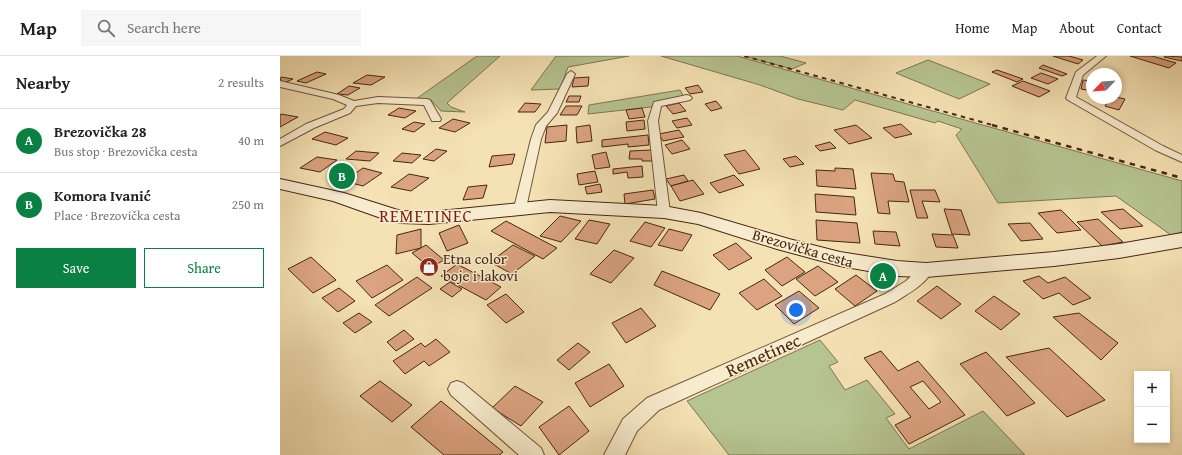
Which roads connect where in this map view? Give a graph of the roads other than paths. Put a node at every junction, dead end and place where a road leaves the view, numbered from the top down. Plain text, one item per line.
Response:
1 (1102, 56) edge
2 (571, 74) dead end
3 (280, 84) edge
4 (687, 98) dead end
5 (353, 104) junction
6 (436, 120) dead end
7 (280, 143) edge
8 (1182, 159) edge
9 (280, 184) edge
10 (520, 208) junction
11 (664, 212) junction
12 (1182, 240) edge
13 (926, 270) junction
14 (457, 389) dead end
15 (534, 455) edge
16 (614, 455) edge

1 - 8 street
2 - 10 street
3 - 5 street
4 - 11 street
5 - 6 street
5 - 7 street
9 - 10 main road, Brezovička cesta
10 - 11 main road, Brezovička cesta
11 - 13 main road, Brezovička cesta
12 - 13 main road, Brezovička cesta
13 - 16 street, Remetinec
14 - 15 street

